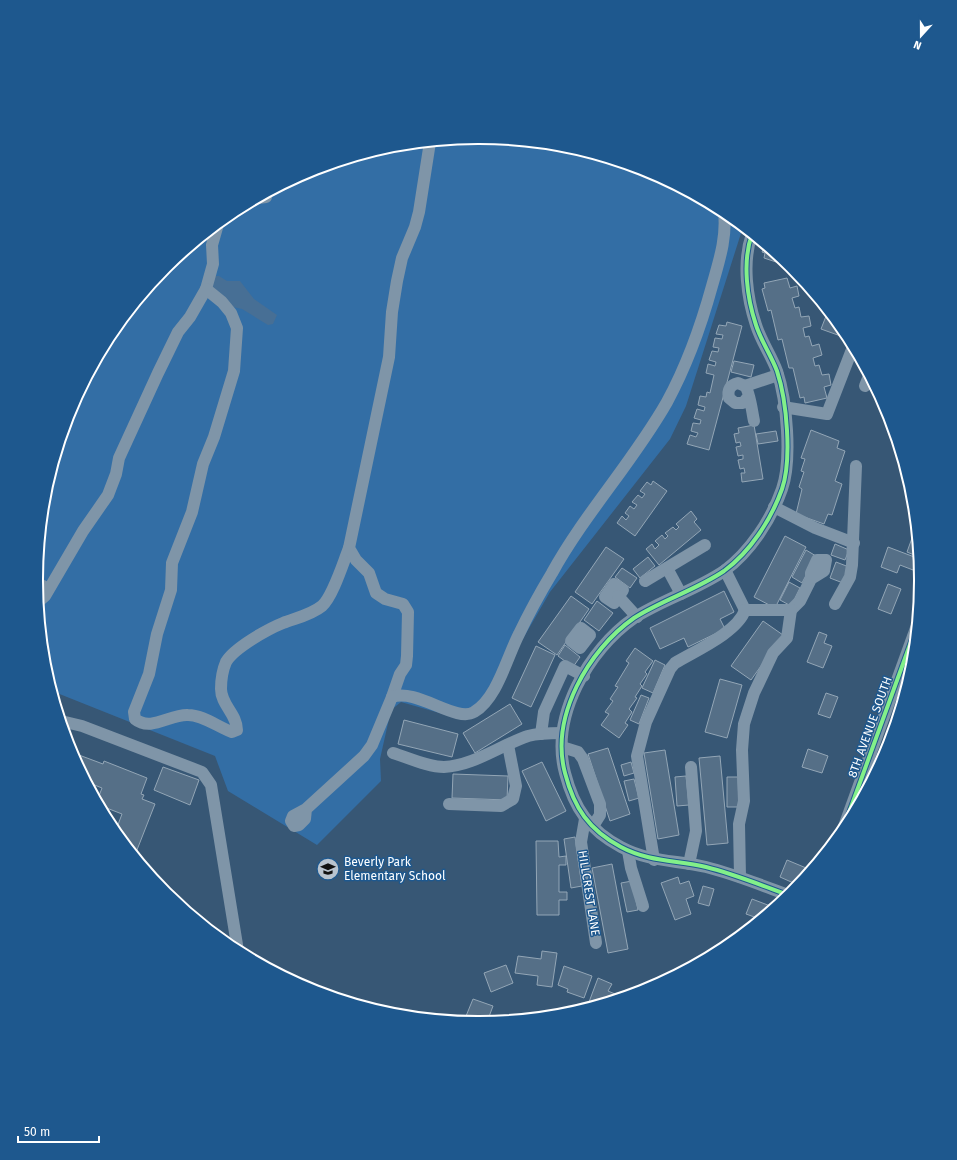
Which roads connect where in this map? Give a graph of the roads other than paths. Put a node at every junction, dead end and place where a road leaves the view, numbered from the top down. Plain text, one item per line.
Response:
1 (429, 147) edge
2 (725, 222) edge
3 (216, 232) edge
4 (751, 240) edge
5 (206, 289) junction
6 (850, 353) edge
7 (778, 375) junction
8 (783, 407) junction
9 (754, 421) dead end
10 (856, 466) dead end
11 (774, 507) junction
12 (854, 543) junction
13 (705, 544) dead end
14 (349, 548) junction
15 (667, 568) junction
16 (725, 570) junction
17 (811, 579) dead end
18 (645, 581) dead end
19 (43, 586) edge
20 (48, 590) junction
21 (681, 594) junction
22 (44, 595) edge
23 (618, 596) dead end
24 (835, 604) dead end
25 (745, 610) junction
26 (791, 610) junction
27 (637, 617) junction
28 (586, 640) dead end
29 (908, 649) edge
30 (600, 651) junction
31 (584, 676) junction
32 (392, 697) junction
33 (67, 723) edge
34 (562, 733) junction
35 (541, 734) junction
36 (508, 745) junction
37 (562, 747) junction
38 (393, 753) dead end
39 (691, 767) dead end
40 (449, 804) dead end
41 (852, 804) edge
42 (306, 809) dead end
43 (589, 823) junction
44 (628, 851) junction
45 (654, 860) junction
46 (689, 864) junction
47 (740, 877) junction
48 (781, 892) edge
49 (643, 906) dead end
50 (236, 942) edge
51 (596, 943) dead end

1 - 14 street
2 - 32 street
3 - 5 street
4 - 7 street
5 - 14 street
5 - 20 street
6 - 8 street
7 - 8 street
7 - 9 street
8 - 11 street
10 - 12 street
11 - 12 street
11 - 16 street
12 - 24 street
13 - 15 street
14 - 32 street
15 - 18 street
15 - 21 street
16 - 21 street
16 - 25 street
17 - 26 street
19 - 20 street
20 - 22 street
21 - 27 street
23 - 27 street
25 - 26 street
25 - 45 street
26 - 47 street
27 - 30 street
28 - 30 street
29 - 41 street, 8TH AVENUE SOUTH
30 - 31 street
31 - 34 street
31 - 35 street
32 - 42 street
33 - 50 street
34 - 35 street
34 - 37 street
35 - 36 street
36 - 38 street
36 - 40 street
37 - 43 street
37 - 43 street, HILLCREST LANE
39 - 46 street
43 - 44 street
43 - 51 street, HILLCREST LANE
44 - 45 street
44 - 49 street
45 - 46 street
46 - 47 street
47 - 48 street

